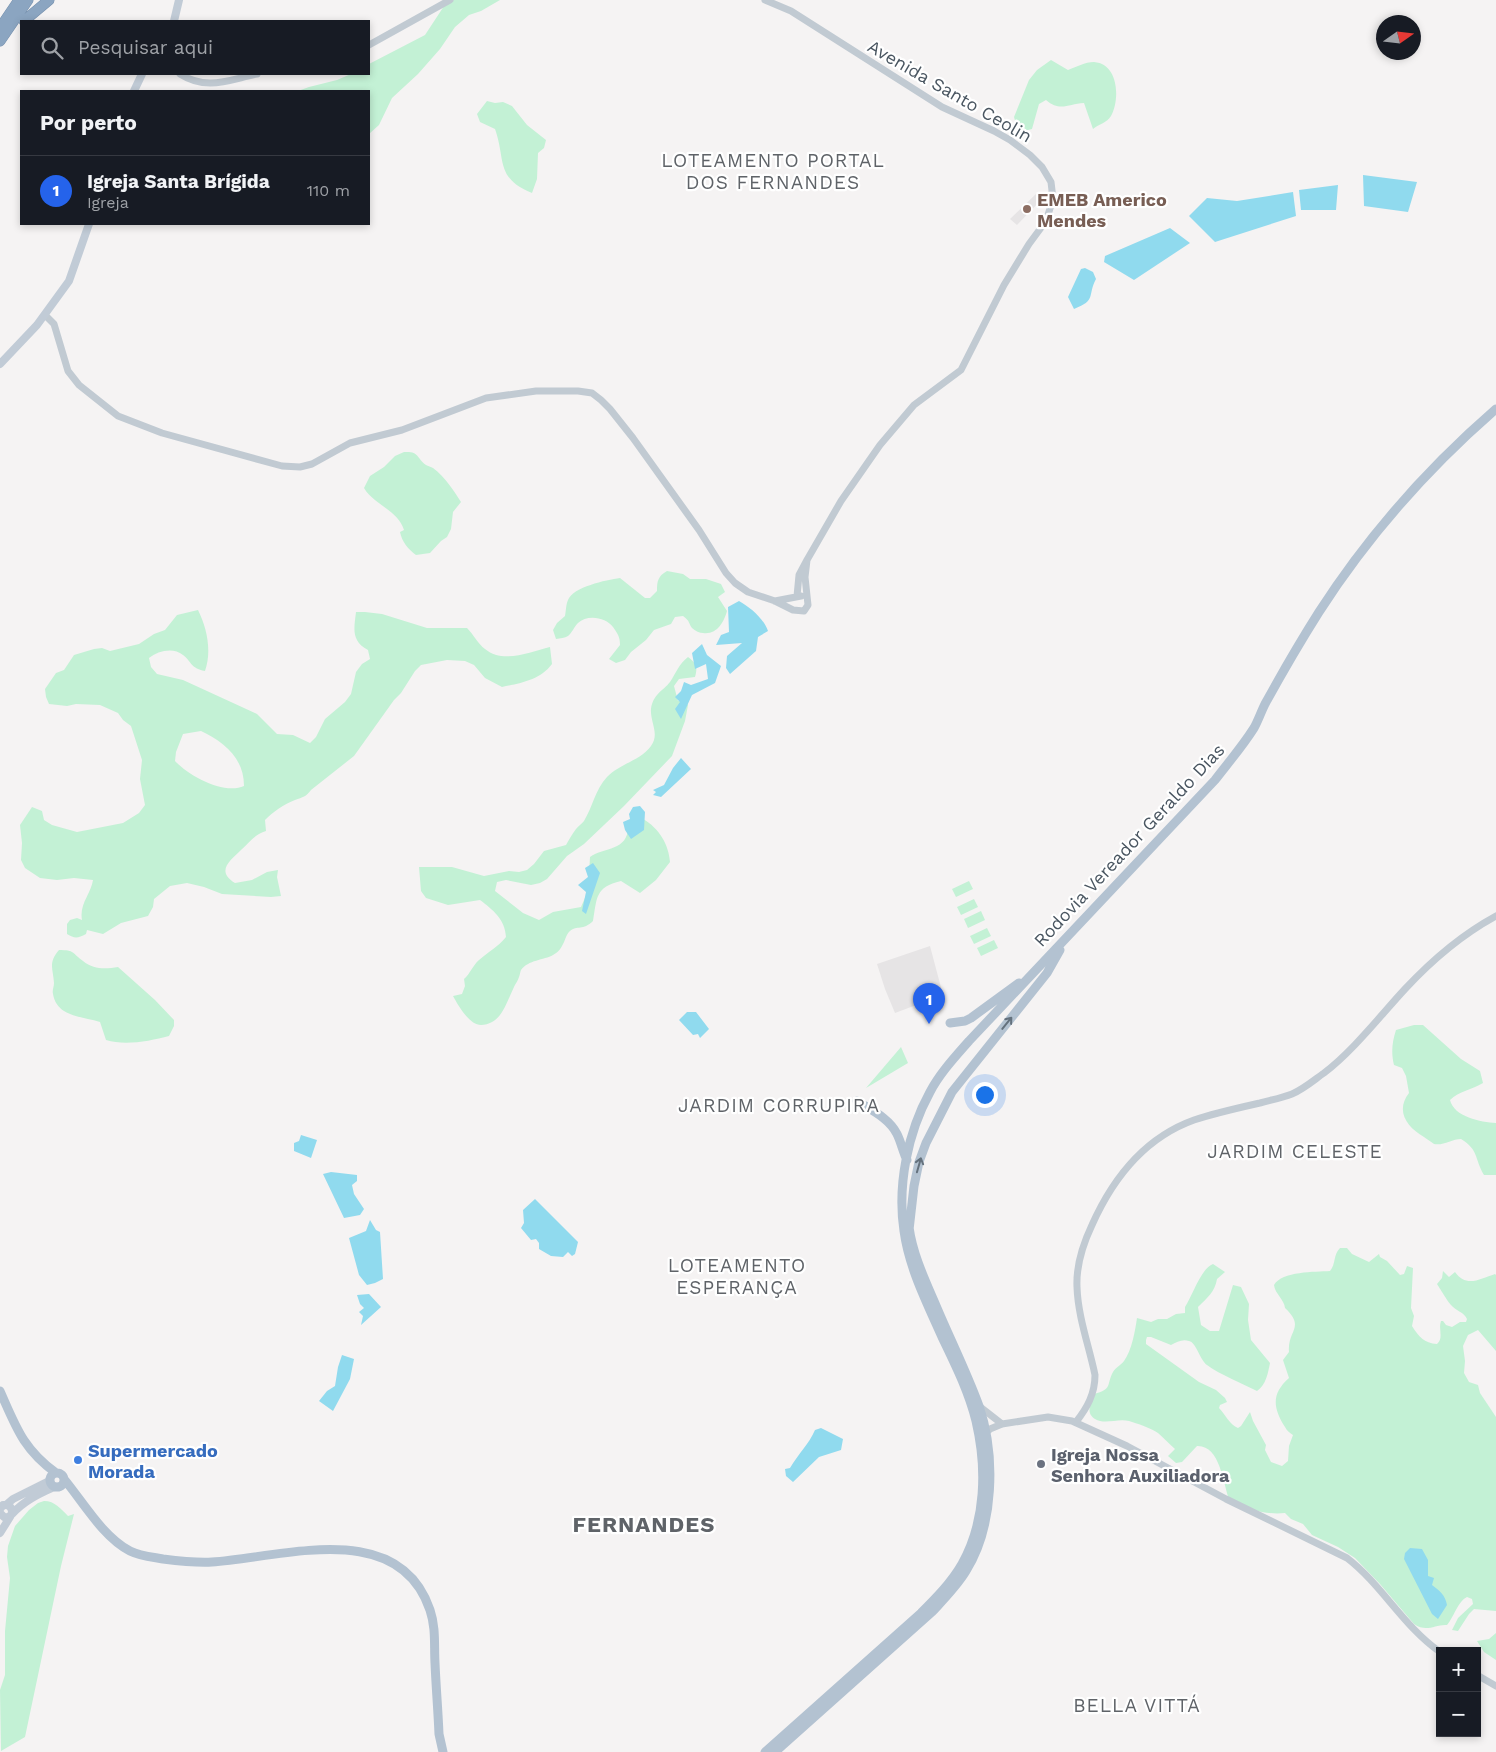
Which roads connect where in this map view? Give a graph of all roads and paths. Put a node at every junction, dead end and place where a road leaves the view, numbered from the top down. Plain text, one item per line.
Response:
1 (20, 0) edge
2 (28, 0) edge
3 (49, 0) edge
4 (179, 0) edge
5 (450, 0) edge
6 (765, 0) edge
7 (25, 20) edge
8 (174, 20) edge
9 (20, 25) edge
10 (0, 28) edge
11 (0, 41) edge
12 (370, 44) edge
13 (142, 75) edge
14 (182, 75) edge
15 (252, 75) edge
16 (134, 90) edge
17 (90, 225) edge
18 (45, 315) junction
19 (0, 364) edge
20 (1496, 409) edge
21 (807, 560) junction
22 (795, 597) junction
23 (806, 598) junction
24 (775, 601) junction
25 (796, 611) junction
26 (1496, 916) edge
27 (1066, 939) junction
28 (1029, 976) junction
29 (950, 1023) dead end
30 (856, 1101) dead end
31 (906, 1162) junction
32 (909, 1230) junction
33 (0, 1391) edge
34 (979, 1406) junction
35 (1076, 1422) junction
36 (1002, 1424) junction
37 (986, 1434) junction
38 (53, 1481) junction
39 (73, 1490) junction
40 (3, 1512) edge
41 (0, 1533) edge
42 (1436, 1649) edge
43 (1481, 1677) edge
44 (1496, 1686) edge
45 (443, 1752) edge
46 (765, 1752) edge
47 (775, 1752) edge

1 - 10 highway
2 - 11 highway
3 - 7 highway
4 - 8 main road
5 - 12 street
6 - 21 street, Avenida Santo Ceolin
9 - 11 highway
13 - 16 main road
14 - 15 street
17 - 18 main road
18 - 19 main road
18 - 24 street
20 - 27 main road, Rodovia Vereador Geraldo Dias
21 - 22 street, Avenida Santo Ceolin
21 - 23 street, Avenida Santo Ceolin
22 - 23 street
22 - 24 street
22 - 25 street
23 - 25 street
24 - 25 street
26 - 35 street
27 - 28 main road, Rodovia Vereador Geraldo Dias
32 -> 27 main road
28 - 29 main road
28 - 31 main road, Rodovia Vereador Geraldo Dias
30 - 31 main road
31 - 32 main road, Rodovia Vereador Geraldo Dias
31 - 46 main road, Rodovia Vereador Geraldo Dias
32 - 34 main road, Rodovia Vereador Geraldo Dias
33 - 38 main road
34 - 36 street
34 - 37 main road, Rodovia Vereador Geraldo Dias
35 - 36 street
35 - 42 street
36 - 37 street
37 - 47 main road, Rodovia Vereador Geraldo Dias
38 - 39 main road
38 - 39 main road
38 - 40 main road
39 - 45 main road
40 - 41 main road
43 - 44 street

